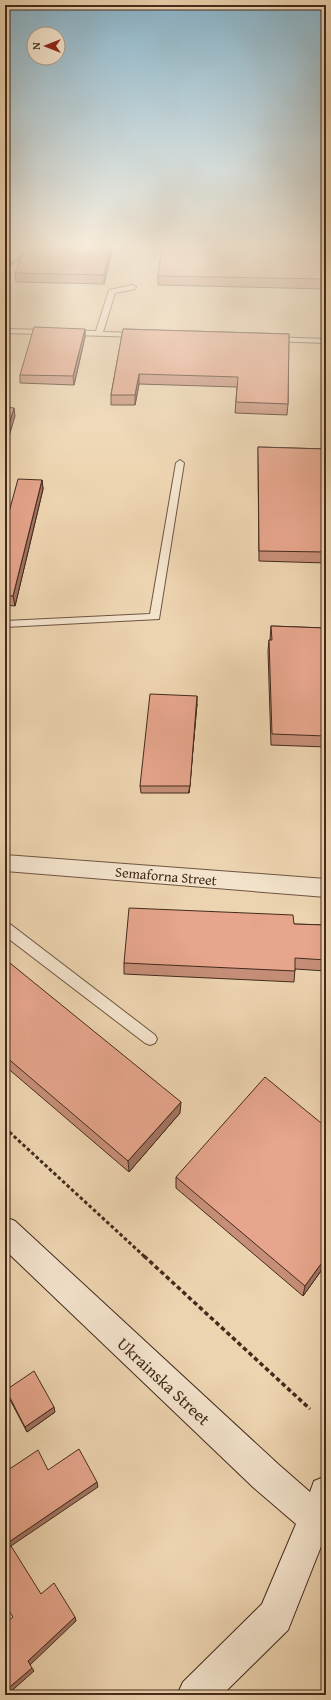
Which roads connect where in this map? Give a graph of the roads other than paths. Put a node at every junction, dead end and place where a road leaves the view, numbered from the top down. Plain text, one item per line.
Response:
1 (102, 324) edge
2 (5, 331) edge
3 (99, 334) junction
4 (146, 335) edge
5 (263, 339) edge
6 (326, 341) edge
7 (180, 463) dead end
8 (5, 624) edge
9 (5, 863) edge
10 (326, 888) edge
11 (5, 928) edge
12 (150, 1039) dead end
13 (5, 1231) edge
14 (322, 1513) edge
15 (196, 1695) edge

1 - 3 lane
2 - 3 lane
3 - 4 lane
5 - 6 lane
7 - 8 lane
9 - 10 street, Semaforna Street
11 - 12 lane
13 - 14 street, Ukrainska Street
14 - 15 street

